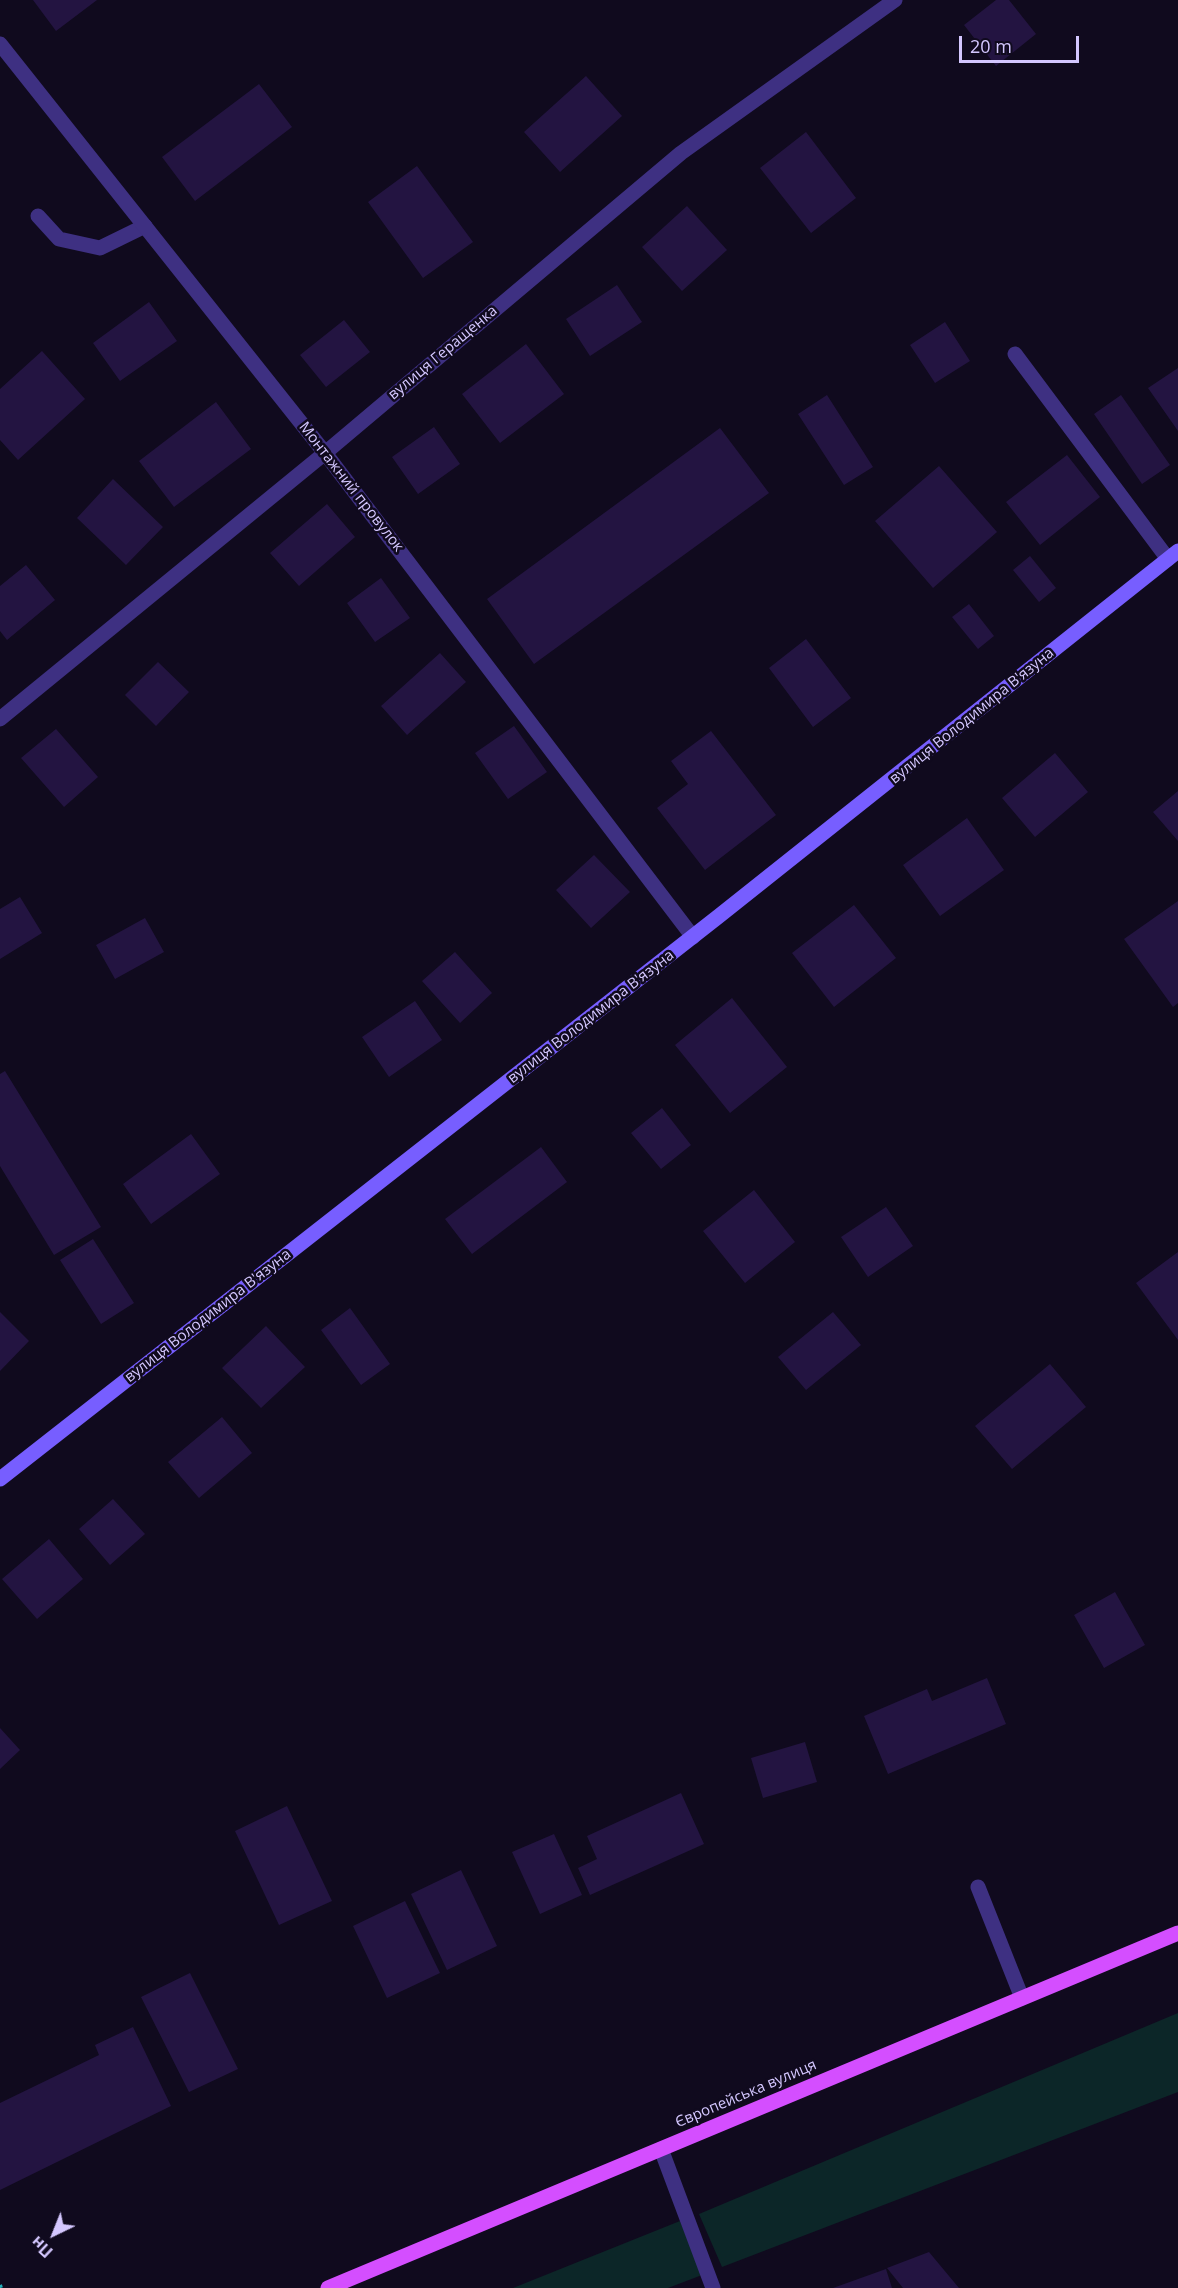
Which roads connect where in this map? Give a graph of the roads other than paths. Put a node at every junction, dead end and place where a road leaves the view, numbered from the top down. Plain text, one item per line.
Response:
1 (895, 0) edge
2 (0, 44) edge
3 (38, 216) dead end
4 (145, 226) junction
5 (1015, 354) dead end
6 (325, 453) junction
7 (1173, 555) edge
8 (0, 719) edge
9 (693, 937) junction
10 (0, 1479) edge
11 (978, 1887) dead end
12 (1178, 1933) edge
13 (1022, 1998) junction
14 (661, 2149) junction
15 (328, 2288) edge
16 (713, 2288) edge

1 - 6 street, вулиця Геращенка
2 - 4 street, Монтажний провулок
3 - 4 street
4 - 6 street, Монтажний провулок
5 - 7 street
6 - 8 street, вулиця Геращенка
6 - 9 street, Монтажний провулок
7 - 9 main road, вулиця Володимира В'язуна
9 - 10 main road, вулиця Володимира В'язуна
11 - 13 street
12 - 13 main road, Європейська вулиця
13 - 14 main road, Європейська вулиця
14 - 15 main road, Європейська вулиця
14 - 16 street

